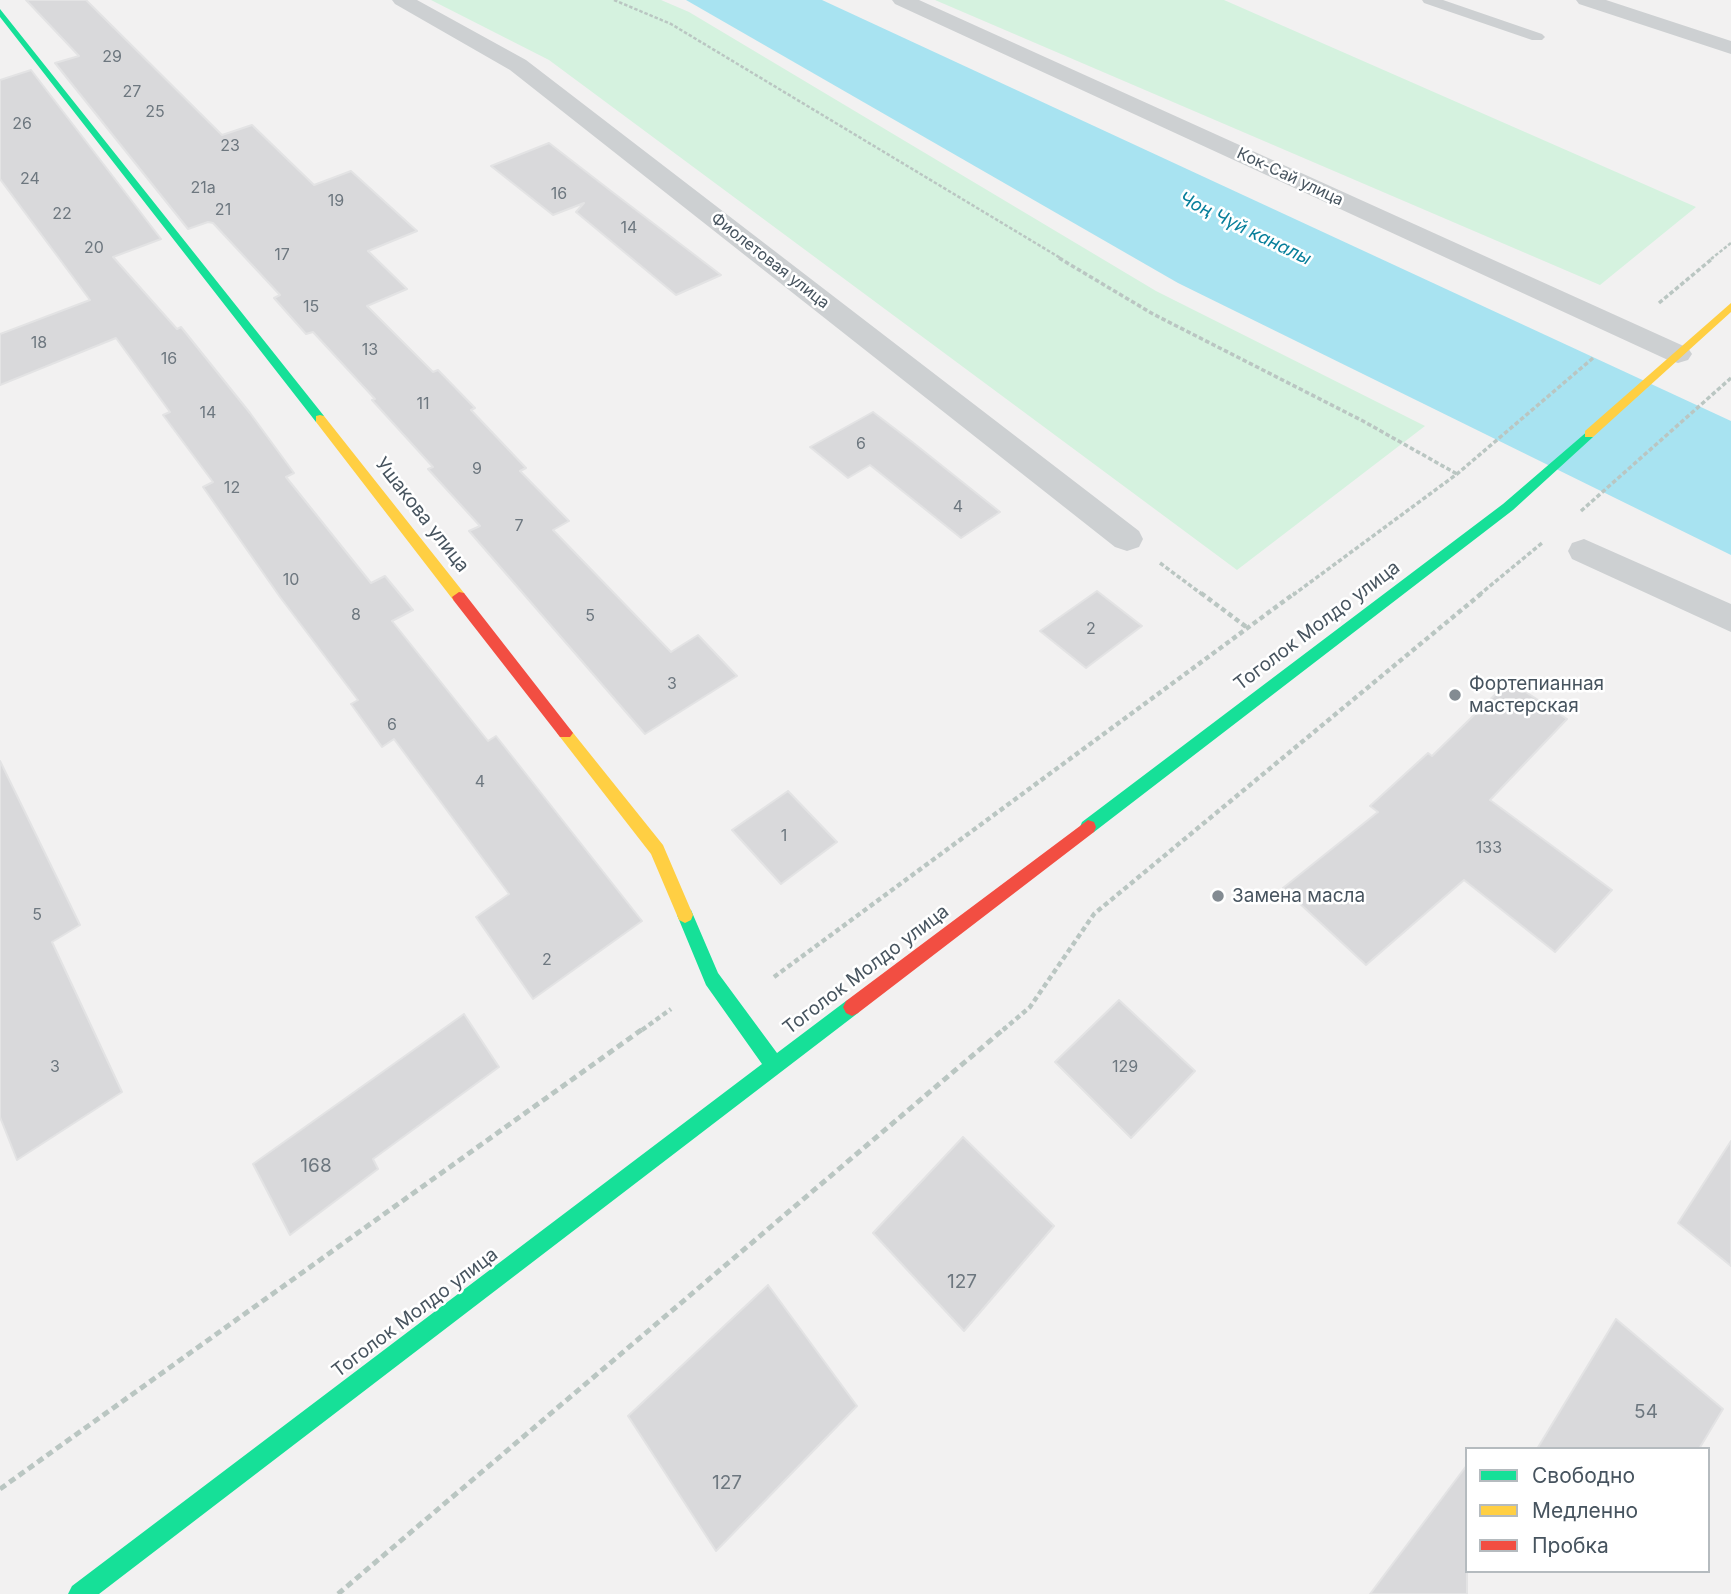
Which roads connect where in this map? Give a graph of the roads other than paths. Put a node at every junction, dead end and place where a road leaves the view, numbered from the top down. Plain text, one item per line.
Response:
1 (402, 0) edge
2 (902, 0) edge
3 (1429, 0) edge
4 (1586, 0) edge
5 (0, 11) edge
6 (1537, 37) dead end
7 (1731, 48) edge
8 (1731, 306) edge
9 (1672, 360) junction
10 (1127, 539) road end
11 (1584, 551) dead end
12 (1731, 619) edge
13 (775, 1066) junction
14 (80, 1594) edge

1 - 10 street, Фиолетовая улица
2 - 9 street, Кок-Сай улица
3 - 6 lane
4 - 7 street
5 - 13 street, Ушакова улица
8 - 9 street, Тоголок Молдо улица
9 - 13 street, Тоголок Молдо улица
11 - 12 street
13 - 14 street, Тоголок Молдо улица

